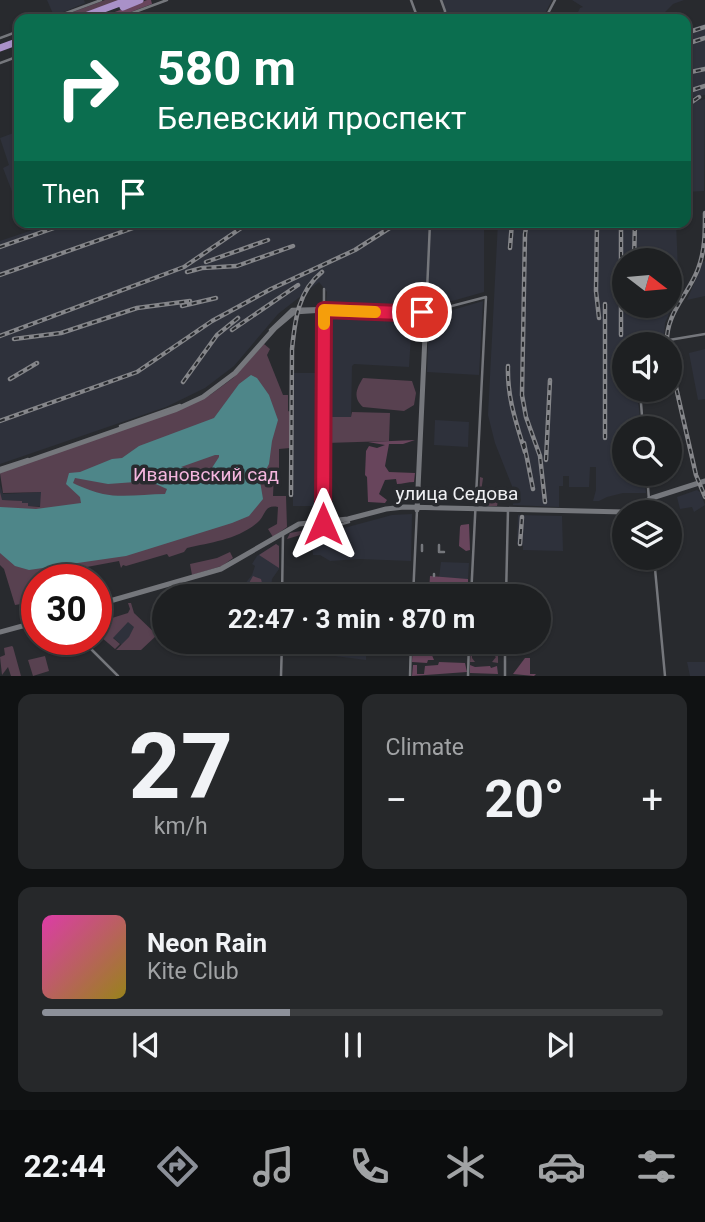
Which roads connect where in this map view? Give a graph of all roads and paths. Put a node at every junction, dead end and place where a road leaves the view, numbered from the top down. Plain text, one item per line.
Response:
1 (101, 0) edge
2 (128, 0) edge
3 (140, 0) edge
4 (167, 0) edge
5 (63, 14) edge
6 (90, 14) edge
7 (102, 14) edge
8 (129, 14) edge
9 (430, 228) edge
10 (324, 289) dead end
11 (324, 309) junction
12 (426, 314) junction
13 (705, 334) edge
14 (682, 339) edge
15 (0, 470) edge
16 (705, 482) edge
17 (652, 500) edge
18 (417, 508) junction
19 (475, 510) junction
20 (508, 511) junction
21 (612, 512) edge
22 (612, 515) edge
23 (349, 522) junction
24 (323, 523) junction
25 (306, 526) junction
26 (283, 534) junction
27 (422, 545) dead end
28 (439, 545) dead end
29 (422, 551) dead end
30 (444, 552) dead end
31 (655, 570) edge
32 (282, 584) edge
33 (414, 584) edge
34 (472, 584) edge
35 (506, 584) edge
36 (112, 603) edge
37 (21, 628) edge
38 (0, 634) edge
39 (282, 654) edge
40 (411, 654) edge
41 (469, 654) edge
42 (505, 654) edge
43 (96, 655) edge
44 (118, 676) edge
45 (281, 676) edge
46 (410, 676) edge
47 (468, 676) edge
48 (505, 676) edge
49 (665, 676) edge

1 - 5 street
2 - 6 main road
3 - 7 main road
4 - 8 street
9 - 12 street
10 - 11 street
11 - 12 main road
11 - 15 main road
11 - 24 street
12 - 18 main road
12 - 19 street
13 - 14 street
16 - 17 main road, улица Седова
18 - 19 main road, улица Седова
18 - 23 main road, улица Седова
18 - 24 main road, улица Седова
18 - 33 street
19 - 20 main road, улица Седова
19 - 34 street
20 - 21 main road, улица Седова
20 - 22 main road, улица Седова
20 - 35 street
23 - 24 main road, улица Седова
23 - 25 street
24 - 25 main road, улица Седова
24 - 26 main road, улица Седова
25 - 26 main road, улица Седова
26 - 32 street
26 - 36 main road, улица Седова
27 - 29 street
28 - 30 street
31 - 49 street
37 - 38 main road
39 - 45 street
40 - 46 street
41 - 47 street
42 - 48 street
43 - 44 street

